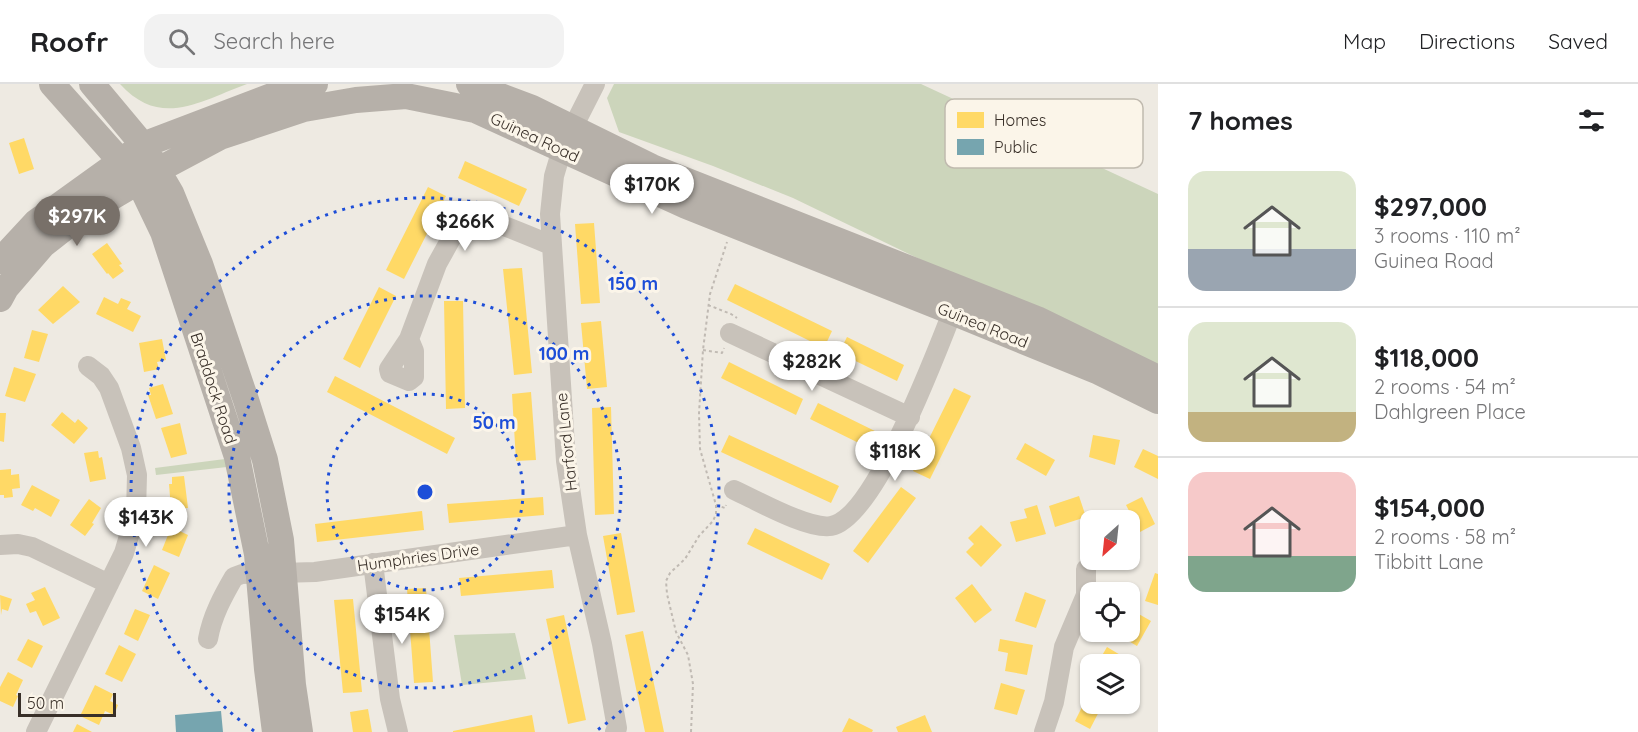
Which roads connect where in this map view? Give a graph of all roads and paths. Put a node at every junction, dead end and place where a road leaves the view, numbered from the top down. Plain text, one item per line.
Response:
1 (52, 84) edge
2 (92, 84) edge
3 (315, 84) edge
4 (469, 84) edge
5 (595, 84) edge
6 (568, 139) junction
7 (143, 145) junction
8 (121, 161) junction
9 (149, 176) junction
10 (734, 225) junction
11 (551, 245) junction
12 (0, 261) edge
13 (962, 288) junction
14 (0, 299) edge
15 (952, 312) junction
16 (730, 333) joint
17 (409, 339) dead end
18 (703, 350) junction
19 (88, 366) dead end
20 (1158, 378) edge
21 (1158, 401) edge
22 (910, 417) junction
23 (734, 490) dead end
24 (578, 535) junction
25 (0, 545) edge
26 (373, 563) junction
27 (1086, 570) edge
28 (259, 572) junction
29 (284, 574) junction
30 (110, 584) junction
31 (208, 639) dead end
32 (36, 732) edge
33 (275, 732) edge
34 (300, 732) edge
35 (398, 732) edge
36 (615, 732) edge
37 (691, 732) edge
38 (1044, 732) edge

1 - 8 main road, Braddock Road
2 - 7 main road, Braddock Road
3 - 7 main road
4 - 6 main road, Guinea Road
5 - 6 street, Harford Lane
6 - 9 main road, Guinea Road
6 - 10 main road, Guinea Road
6 - 11 street, Harford Lane
6 - 13 main road, Guinea Road
7 - 8 main road
7 - 9 main road, Braddock Road
8 - 9 main road, Braddock Road
8 - 12 main road
9 - 14 main road, Guinea Road
9 - 28 main road, Braddock Road
9 - 29 main road, Braddock Road
10 - 15 main road, Guinea Road
10 - 18 path
11 - 17 street
11 - 24 street, Harford Lane
13 - 15 street
13 - 20 main road, Guinea Road
15 - 21 main road, Guinea Road
15 - 22 street
16 - 18 path
16 - 22 street
18 - 37 path
19 - 30 street
22 - 23 street
24 - 26 street, Humphries Drive
24 - 36 street, Harford Lane
25 - 30 street
26 - 29 street, Humphries Drive
26 - 35 street
27 - 38 street
28 - 29 street, Humphries Drive
28 - 31 street
28 - 33 main road, Braddock Road
29 - 34 main road, Braddock Road
30 - 32 street

